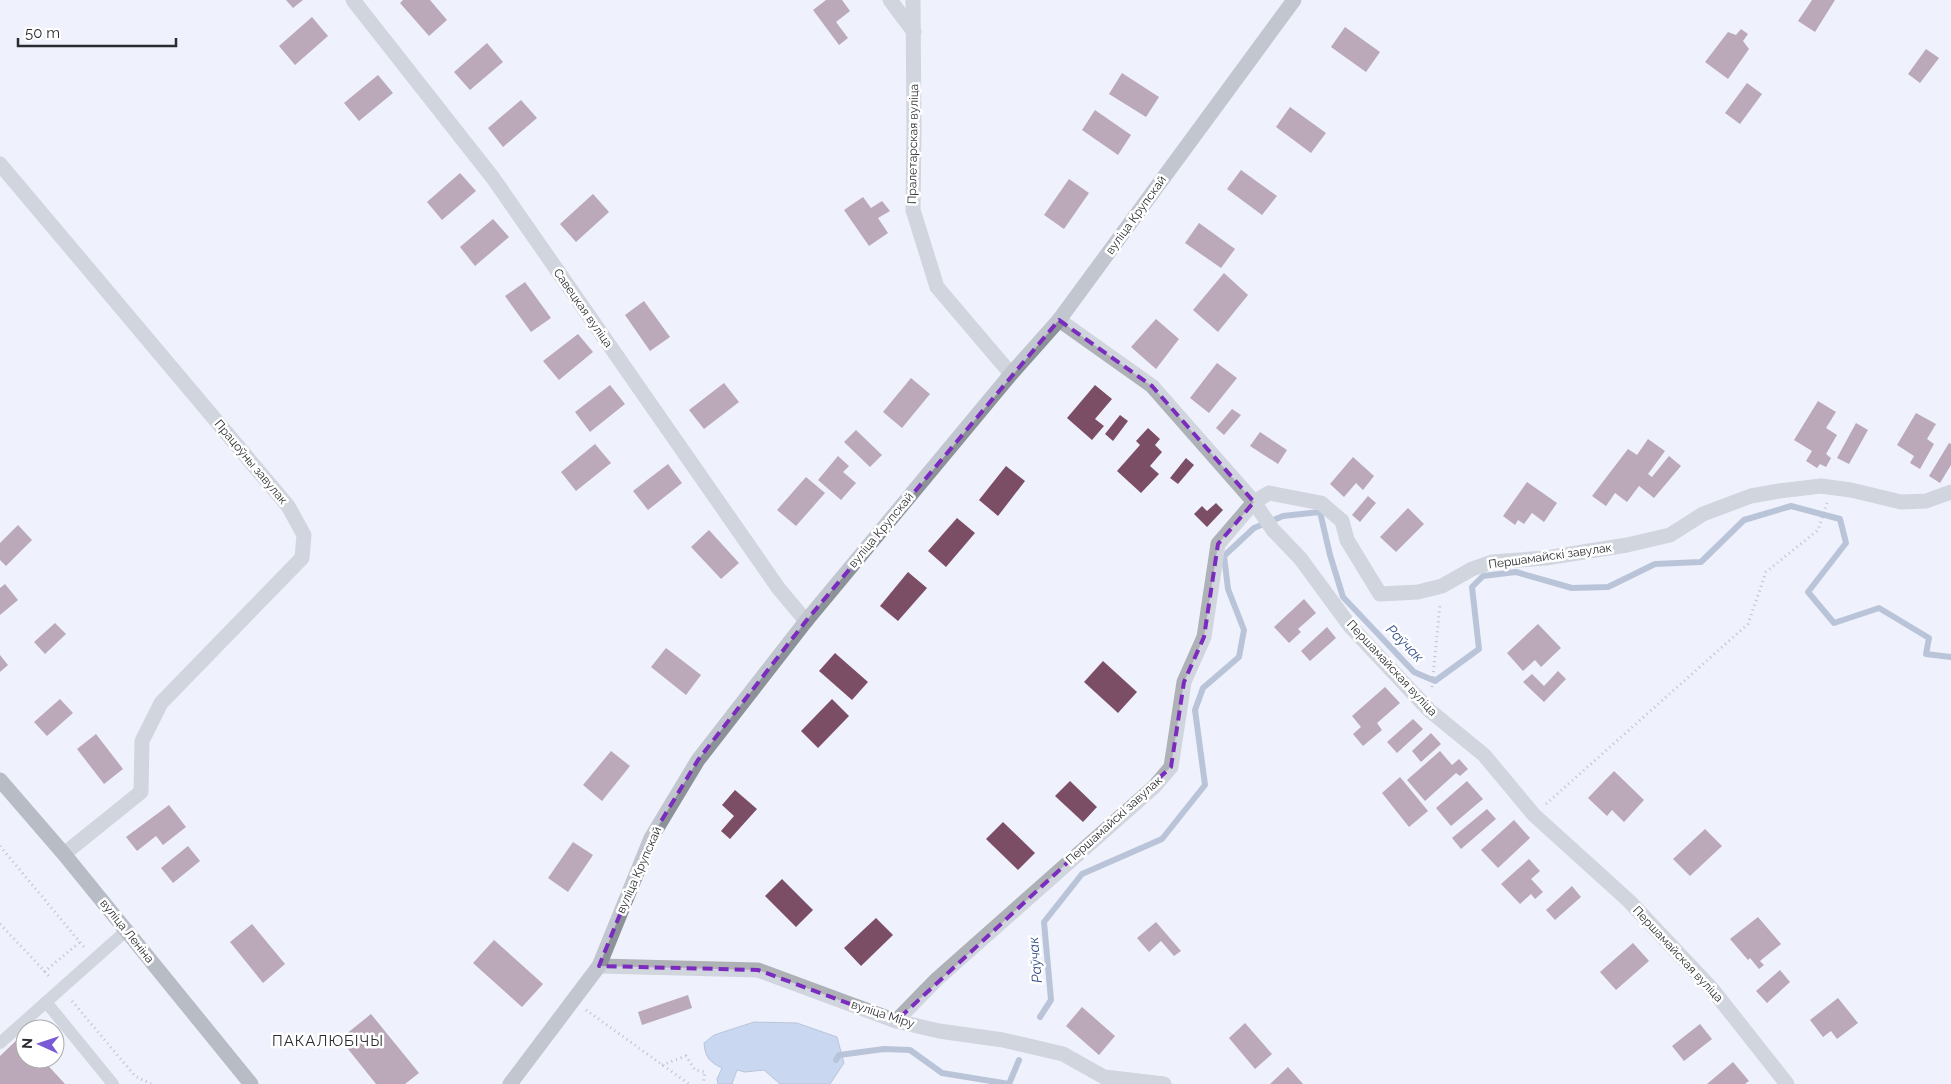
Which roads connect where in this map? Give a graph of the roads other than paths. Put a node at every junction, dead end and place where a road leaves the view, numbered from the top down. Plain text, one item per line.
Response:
1 (353, 0) edge
2 (890, 0) edge
3 (913, 0) edge
4 (1294, 0) edge
5 (914, 32) junction
6 (0, 164) edge
7 (1059, 320) junction
8 (1011, 374) junction
9 (1951, 492) edge
10 (1258, 508) junction
11 (806, 621) junction
12 (0, 780) edge
13 (64, 854) junction
14 (126, 930) junction
15 (599, 966) junction
16 (46, 1002) junction
17 (896, 1021) junction
18 (0, 1042) edge
19 (113, 1084) edge
20 (251, 1084) edge
21 (510, 1084) edge
22 (1164, 1084) edge
23 (1787, 1084) edge

1 - 11 street, Савецкая вуліца
2 - 5 street
3 - 5 street, Пралетарская вуліца
4 - 7 street, вуліца Крупскай
5 - 8 street, Пралетарская вуліца
6 - 13 street, Працоўны завулак
7 - 8 street, вуліца Крупскай
7 - 10 street, Першамайская вуліца
8 - 11 street, вуліца Крупскай
9 - 10 street, Першамайскі завулак
10 - 17 street, Першамайскі завулак
10 - 23 street, Першамайская вуліца
11 - 15 street, вуліца Крупскай
12 - 13 main road, вуліца Леніна
13 - 14 main road, вуліца Леніна
14 - 16 lane
14 - 20 main road, вуліца Леніна
15 - 17 street, вуліца Міру
15 - 21 street, вуліца Крупскай
16 - 18 lane
16 - 19 lane
17 - 22 street, вуліца Міру

